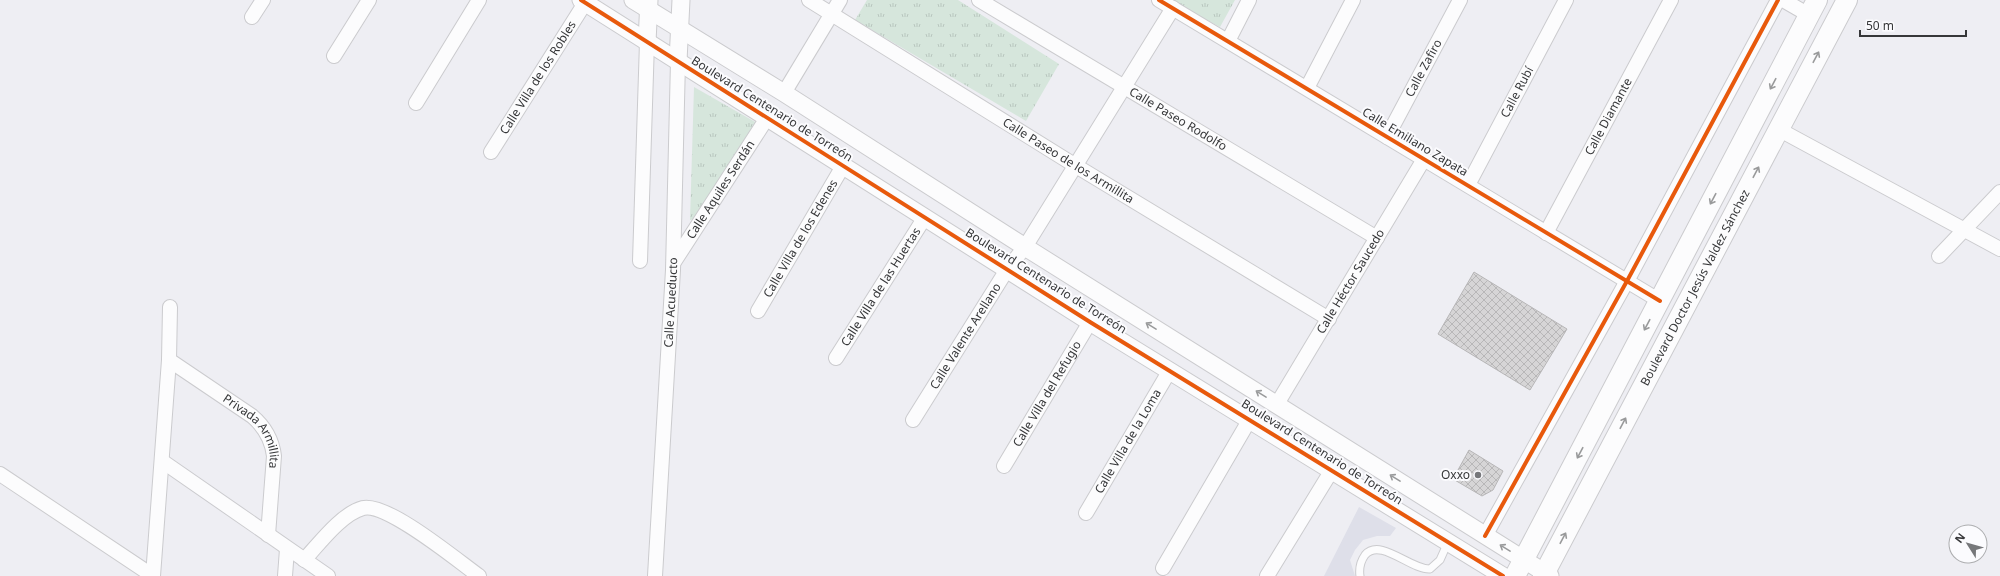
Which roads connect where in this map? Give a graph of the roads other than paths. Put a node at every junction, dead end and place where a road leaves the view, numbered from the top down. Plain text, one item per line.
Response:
1 (263, 0) edge
2 (368, 0) edge
3 (479, 0) edge
4 (633, 0) edge
5 (681, 0) edge
6 (809, 0) edge
7 (840, 0) edge
8 (979, 0) edge
9 (1159, 0) edge
10 (1249, 0) edge
11 (1353, 0) edge
12 (1460, 0) edge
13 (1566, 0) edge
14 (1671, 0) edge
15 (1778, 0) edge
16 (1782, 0) edge
17 (1847, 0) edge
18 (583, 2) edge
19 (649, 5) edge
20 (1173, 8) junction
21 (1813, 8) edge
22 (832, 13) junction
23 (252, 17) dead end
24 (680, 29) junction
25 (1228, 41) junction
26 (647, 42) junction
27 (334, 56) dead end
28 (678, 61) junction
29 (1125, 88) junction
30 (1307, 88) junction
31 (784, 93) junction
32 (416, 103) dead end
33 (767, 118) junction
34 (1778, 129) junction
35 (1387, 137) junction
36 (491, 152) dead end
37 (1424, 159) junction
38 (1076, 166) junction
39 (849, 169) junction
40 (1468, 185) junction
41 (2000, 192) edge
42 (925, 217) junction
43 (1965, 229) junction
44 (1546, 233) junction
45 (1377, 238) junction
46 (2000, 249) edge
47 (1939, 256) dead end
48 (1016, 259) junction
49 (640, 261) dead end
50 (674, 262) junction
51 (1627, 280) junction
52 (1660, 301) junction
53 (170, 307) dead end
54 (758, 311) dead end
55 (1329, 319) junction
56 (1090, 322) junction
57 (836, 358) dead end
58 (169, 360) junction
59 (1170, 370) junction
60 (1277, 404) junction
61 (1250, 419) junction
62 (913, 420) dead end
63 (162, 461) junction
64 (1004, 466) dead end
65 (1332, 470) junction
66 (0, 474) edge
67 (1086, 513) dead end
68 (268, 535) junction
69 (1485, 536) junction
70 (1448, 542) junction
71 (287, 549) junction
72 (304, 560) junction
73 (1163, 568) dead end
74 (1519, 568) edge
75 (1546, 575) edge
76 (153, 576) edge
77 (285, 576) edge
78 (328, 576) edge
79 (479, 576) edge
80 (655, 576) edge
81 (1267, 576) edge
82 (1360, 576) edge
83 (1504, 576) edge

1 - 23 street
2 - 27 street
3 - 32 street
4 - 19 street, Boulevard Centenario de Torreón
5 - 24 street, Calle Acueducto
6 - 22 street, Calle Paseo de los Armillita
7 - 22 street
8 - 29 street, Calle Paseo Rodolfo
9 - 20 street, Calle Emiliano Zapata
10 - 25 street
11 - 30 street
12 - 35 street, Calle Zafiro
13 - 40 street, Calle Rubí
14 - 44 street, Calle Diamante
15 - 51 street
16 - 21 street
34 -> 17 main road, Boulevard Doctor Jesús Valdez Sánchez
18 - 26 street, Boulevard Centenario de Torreón
18 - 36 street, Calle Villa de los Robles
19 - 24 street, Boulevard Centenario de Torreón
19 - 26 street
20 - 25 street, Calle Emiliano Zapata
20 - 29 street, Calle Valente Arellano
21 -> 52 main road, Boulevard Doctor Jesús Valdez Sánchez
22 - 31 street
22 - 38 street, Calle Paseo de los Armillita
24 - 28 street, Calle Acueducto
24 - 31 street, Boulevard Centenario de Torreón
25 - 30 street, Calle Emiliano Zapata
26 - 28 street, Boulevard Centenario de Torreón
26 - 49 street
28 - 33 street, Boulevard Centenario de Torreón
28 - 50 street, Calle Acueducto
29 - 38 street, Calle Valente Arellano
29 - 45 street, Calle Paseo Rodolfo
30 - 35 street, Calle Emiliano Zapata
31 - 48 street, Boulevard Centenario de Torreón
33 - 39 street, Boulevard Centenario de Torreón
33 - 50 street, Calle Aquiles Serdán
34 - 43 street
75 -> 34 main road, Boulevard Doctor Jesús Valdez Sánchez
35 - 37 street, Calle Emiliano Zapata
37 - 40 street, Calle Emiliano Zapata
37 - 45 street, Calle Héctor Saucedo
38 - 48 street, Calle Valente Arellano
38 - 55 street, Calle Paseo de los Armillita
39 - 42 street, Boulevard Centenario de Torreón
39 - 48 street
39 - 54 street, Calle Villa de los Edenes
40 - 44 street, Calle Emiliano Zapata
41 - 43 street
42 - 48 street, Boulevard Centenario de Torreón
42 - 57 street, Calle Villa de las Huertas
43 - 46 street
43 - 47 street
44 - 51 street, Calle Emiliano Zapata
45 - 55 street, Calle Héctor Saucedo
48 - 56 street, Boulevard Centenario de Torreón
60 -> 48 street, Boulevard Centenario de Torreón
48 - 62 street, Calle Valente Arellano
50 - 80 street, Calle Acueducto
51 - 52 street, Calle Emiliano Zapata
51 - 69 street
52 -> 74 main road, Boulevard Doctor Jesús Valdez Sánchez
53 - 58 street
55 - 60 street, Calle Héctor Saucedo
56 - 59 street, Boulevard Centenario de Torreón
56 - 64 street, Calle Villa del Refugio
58 - 63 street
58 - 68 street, Privada Armillita
59 - 61 street, Boulevard Centenario de Torreón
59 - 67 street, Calle Villa de la Loma
69 -> 60 street, Boulevard Centenario de Torreón
61 - 65 street, Boulevard Centenario de Torreón
61 - 73 street
63 - 68 street
63 - 76 street
65 - 70 street, Boulevard Centenario de Torreón
65 - 81 street
66 - 76 street
68 - 71 street
74 -> 69 street, Boulevard Centenario de Torreón
70 - 82 lane
70 - 83 street, Boulevard Centenario de Torreón
71 - 72 street
71 - 77 street
72 - 78 street
72 - 79 street
74 - 75 street, Boulevard Centenario de Torreón

